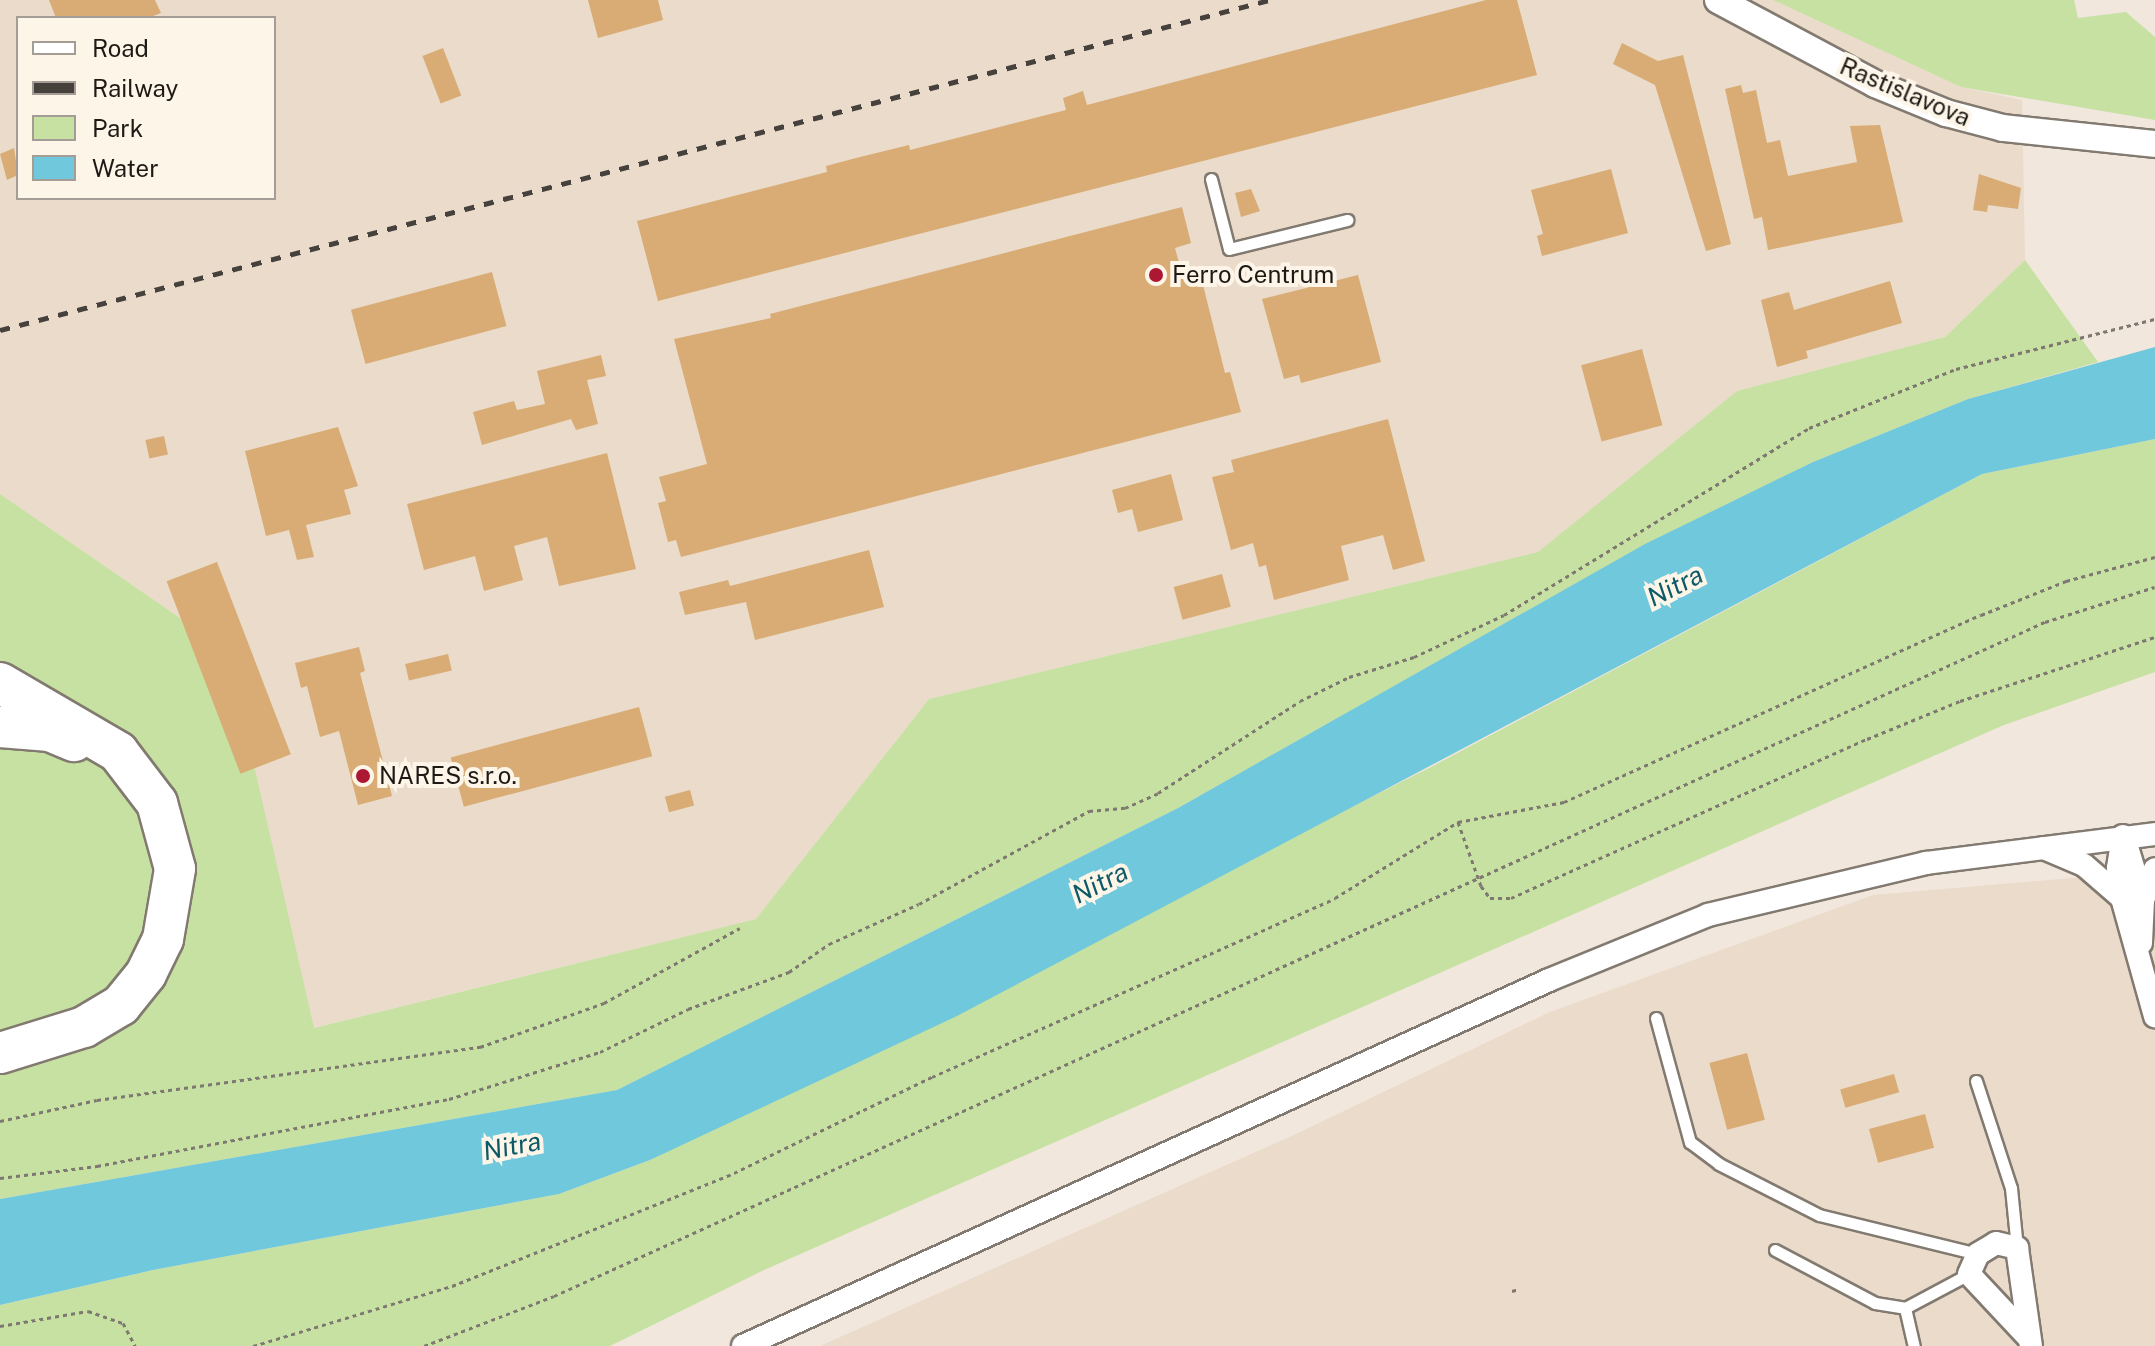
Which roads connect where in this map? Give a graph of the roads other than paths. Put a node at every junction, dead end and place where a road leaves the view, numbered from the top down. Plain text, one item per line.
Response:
1 (1718, 0) edge
2 (2155, 144) edge
3 (1211, 179) dead end
4 (1347, 220) dead end
5 (0, 683) edge
6 (0, 727) edge
7 (2155, 834) edge
8 (2123, 836) junction
9 (2043, 847) junction
10 (2155, 869) edge
11 (2133, 899) junction
12 (2155, 1016) edge
13 (1656, 1018) dead end
14 (0, 1040) edge
15 (0, 1053) edge
16 (1976, 1081) dead end
17 (2017, 1248) junction
18 (1775, 1250) dead end
19 (1973, 1264) junction
20 (1905, 1308) junction
21 (2030, 1341) edge
22 (743, 1346) edge
23 (1914, 1346) edge

1 - 2 street, Rastislavova
3 - 4 lane
5 - 15 highway
6 - 14 highway
7 - 8 street
8 - 9 street
8 - 11 street
9 - 11 street
9 - 22 street
10 - 11 street
11 - 12 street
13 - 19 lane
16 - 17 lane
17 - 19 street
17 - 21 street
18 - 20 lane
19 - 20 lane
19 - 21 street
20 - 23 lane

